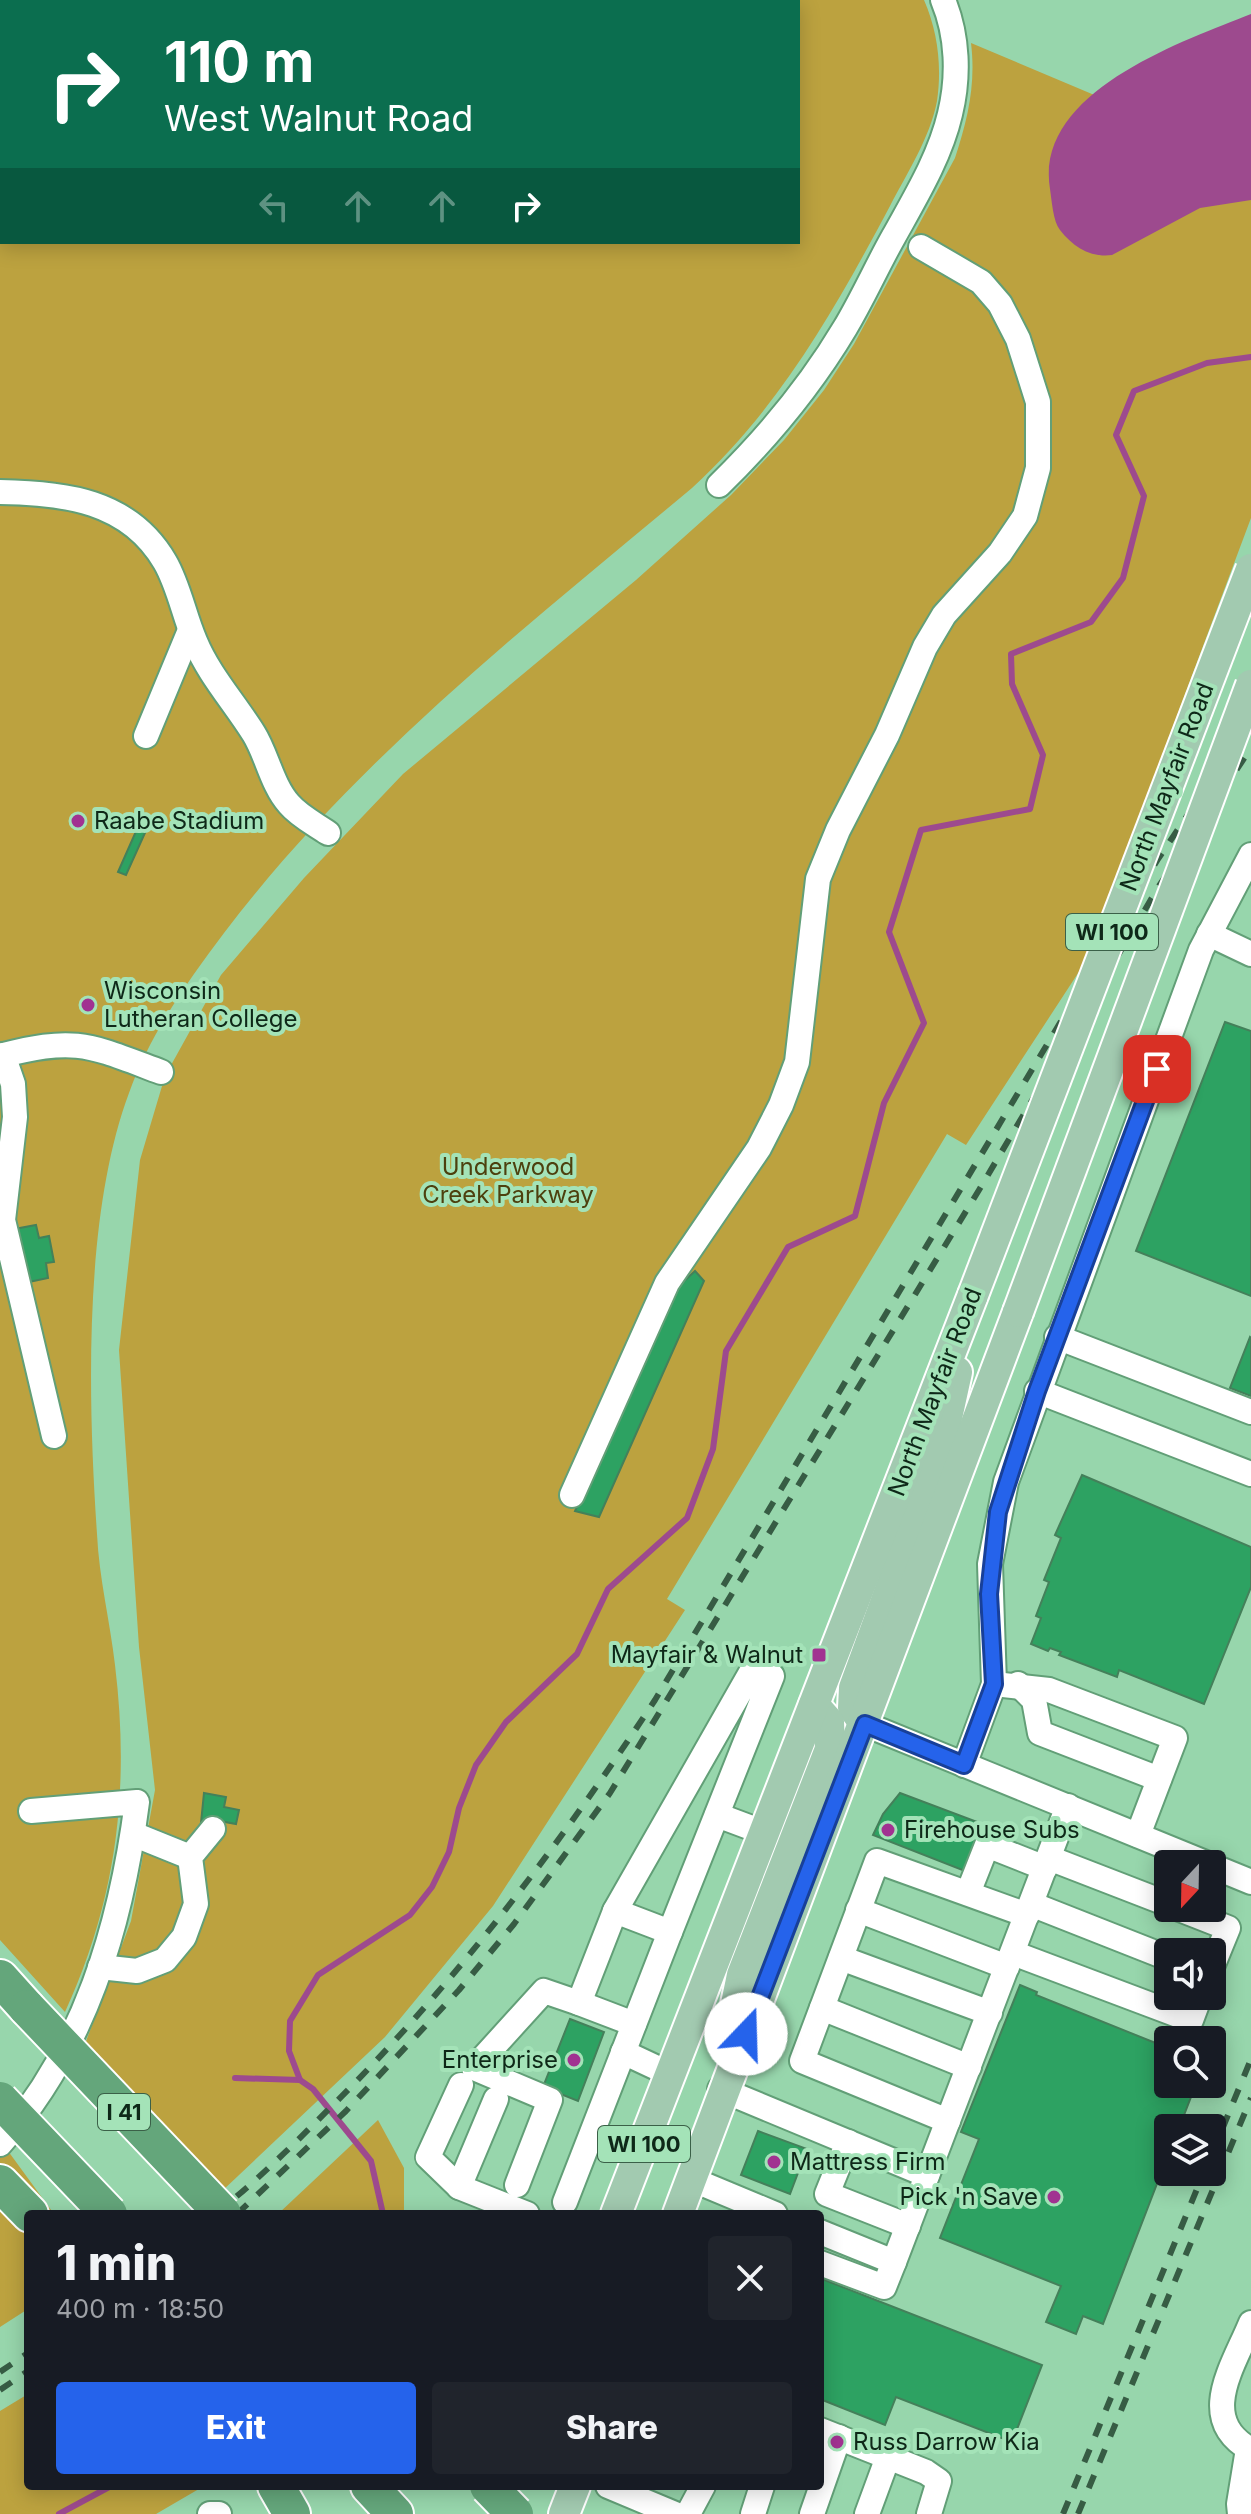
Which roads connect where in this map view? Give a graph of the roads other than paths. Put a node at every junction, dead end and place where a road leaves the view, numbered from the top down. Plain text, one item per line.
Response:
1 (943, 0) edge
2 (921, 247) dead end
3 (719, 485) dead end
4 (0, 492) edge
5 (1251, 569) edge
6 (190, 630) junction
7 (1251, 685) edge
8 (146, 736) dead end
9 (328, 833) dead end
10 (1251, 855) edge
11 (1209, 934) junction
12 (1251, 954) edge
13 (1, 1056) edge
14 (161, 1072) dead end
15 (971, 1301) junction
16 (1057, 1337) junction
17 (1037, 1391) junction
18 (1251, 1412) edge
19 (54, 1436) dead end
20 (1251, 1474) edge
21 (572, 1495) dead end
22 (1006, 1684) junction
23 (814, 1705) junction
24 (865, 1724) junction
25 (964, 1765) junction
26 (1159, 1779) junction
27 (1068, 1806) junction
28 (31, 1811) dead end
29 (717, 1815) junction
30 (213, 1829) dead end
31 (765, 1833) junction
32 (133, 1834) junction
33 (1138, 1835) junction
34 (1174, 1850) edge
35 (190, 1857) junction
36 (1047, 1863) junction
37 (1226, 1872) edge
38 (1251, 1882) edge
39 (968, 1893) junction
40 (1154, 1899) edge
41 (1029, 1909) junction
42 (858, 1910) junction
43 (615, 1911) junction
44 (1213, 1922) edge
45 (670, 1932) junction
46 (1224, 1938) edge
47 (1154, 1953) edge
48 (841, 1958) junction
49 (1010, 1960) junction
50 (100, 1967) junction
51 (0, 1978) edge
52 (579, 2003) junction
53 (822, 2008) junction
54 (1154, 2008) edge
55 (1161, 2010) edge
56 (1195, 2010) edge
57 (990, 2013) junction
58 (634, 2024) junction
59 (623, 2052) junction
60 (969, 2067) junction
61 (672, 2075) junction
62 (461, 2085) dead end
63 (721, 2096) junction
64 (496, 2099) dead end
65 (0, 2100) edge
66 (948, 2121) junction
67 (848, 2142) junction
68 (0, 2144) edge
69 (927, 2175) junction
70 (631, 2177) junction
71 (691, 2179) junction
72 (0, 2183) edge
73 (517, 2185) dead end
74 (459, 2187) junction
75 (565, 2202) dead end
76 (26, 2210) edge
77 (105, 2210) edge
78 (219, 2210) edge
79 (517, 2210) edge
80 (618, 2210) edge
81 (634, 2210) edge
82 (679, 2210) edge
83 (765, 2210) edge
84 (908, 2226) junction
85 (824, 2234) edge
86 (894, 2262) junction
87 (824, 2264) edge
88 (1251, 2323) edge
89 (1245, 2356) edge
90 (830, 2433) edge
91 (1250, 2450) edge
92 (888, 2457) junction
93 (824, 2460) edge
94 (278, 2490) edge
95 (373, 2490) edge
96 (492, 2490) edge
97 (505, 2490) edge
98 (573, 2490) edge
99 (618, 2490) edge
100 (701, 2490) edge
101 (761, 2490) edge
102 (817, 2490) edge
103 (210, 2514) edge
104 (219, 2514) edge
105 (292, 2514) edge
106 (395, 2514) edge
107 (496, 2514) edge
108 (515, 2514) edge
109 (564, 2514) edge
110 (675, 2514) edge
111 (688, 2514) edge
112 (753, 2514) edge
113 (812, 2514) edge
114 (867, 2514) edge
115 (929, 2514) edge
116 (1240, 2514) edge

1 - 3 street
2 - 21 street
4 - 6 street
5 - 15 main road, North Mayfair Road / WI 100, bridge
6 - 8 street
6 - 9 street
7 - 24 main road, North Mayfair Road / WI 100, bridge
10 - 11 street
11 - 12 street
11 - 16 street
13 - 14 street
13 - 19 street
15 - 23 main road, North Mayfair Road / WI 100
15 - 24 main road
16 - 17 street
16 - 18 street
17 - 20 street
17 - 22 street
22 - 25 street
22 - 26 street
22 - 26 street
23 - 24 street
23 - 31 main road, North Mayfair Road / WI 100
23 - 63 main road
24 - 25 street
24 - 63 main road, North Mayfair Road / WI 100
25 - 27 street
26 - 33 street
27 - 33 street
27 - 36 street
28 - 32 street
29 - 31 street
29 - 43 street
29 - 45 street
30 - 35 street
31 - 61 main road, North Mayfair Road / WI 100
32 - 35 street
32 - 50 street
33 - 34 street
35 - 50 street
36 - 39 street
36 - 40 street
36 - 41 street
37 - 38 street
39 - 41 street
39 - 42 street
41 - 47 street
41 - 49 street
42 - 48 street
42 - 49 street
43 - 45 street
43 - 52 street
44 - 46 street
45 - 58 street
48 - 53 street
48 - 57 street
49 - 54 street
49 - 57 street
50 - 68 street
51 - 78 highway, I 41, bridge
52 - 58 street
52 - 73 street
53 - 60 street
53 - 66 street
55 - 56 street
57 - 60 street
58 - 59 street
59 - 61 street
59 - 75 street
60 - 66 street
61 - 70 main road, North Mayfair Road / WI 100
62 - 74 street
63 - 67 street
63 - 71 main road, North Mayfair Road / WI 100
64 - 74 street
65 - 77 highway, bridge
66 - 69 street
67 - 69 street
67 - 84 street
69 - 84 street
70 - 80 main road, North Mayfair Road / WI 100
70 - 81 main road
71 - 82 main road, North Mayfair Road / WI 100
71 - 83 street
72 - 76 highway
74 - 79 street
84 - 86 street
85 - 86 street
86 - 87 street
88 - 89 street
89 - 91 street
90 - 92 street
90 - 93 street
91 - 116 street
92 - 114 street
92 - 115 street
94 - 105 highway
95 - 106 highway
96 - 108 highway, bridge
97 - 107 main road
98 - 109 main road
99 - 110 street
100 - 111 street
101 - 112 street
102 - 113 street
103 - 104 street

